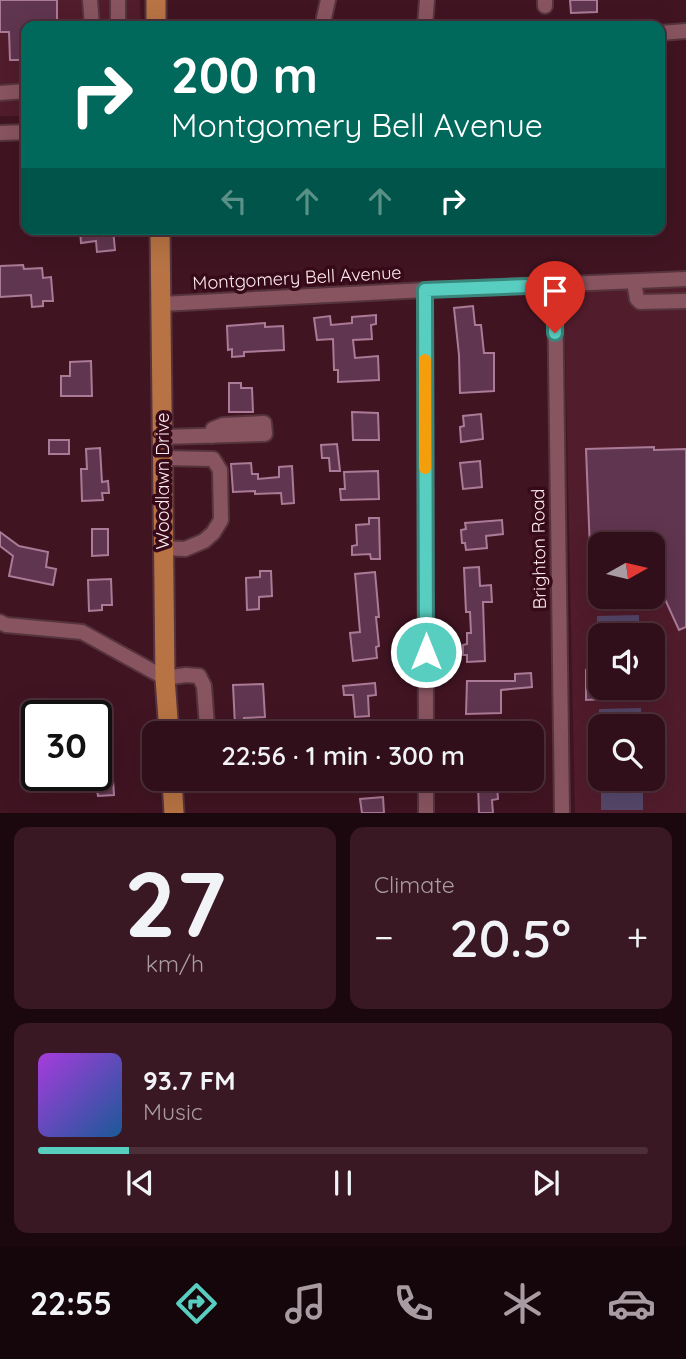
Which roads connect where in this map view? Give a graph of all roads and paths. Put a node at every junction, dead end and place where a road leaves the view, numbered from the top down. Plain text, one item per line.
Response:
1 (90, 0) edge
2 (118, 0) edge
3 (156, 0) edge
4 (328, 0) edge
5 (427, 0) edge
6 (92, 21) edge
7 (118, 21) edge
8 (156, 21) edge
9 (324, 21) edge
10 (425, 21) edge
11 (686, 31) edge
12 (665, 33) edge
13 (21, 91) edge
14 (0, 93) edge
15 (21, 132) edge
16 (0, 133) edge
17 (160, 235) edge
18 (686, 279) edge
19 (634, 282) junction
20 (555, 285) junction
21 (425, 290) junction
22 (686, 301) edge
23 (162, 304) junction
24 (163, 436) junction
25 (212, 436) dead end
26 (163, 458) junction
27 (164, 548) junction
28 (2, 625) edge
29 (165, 678) junction
30 (168, 721) edge
31 (207, 721) edge
32 (426, 721) edge
33 (173, 791) edge
34 (426, 791) edge
35 (174, 813) edge
36 (426, 813) edge
37 (562, 813) edge

1 - 6 street
2 - 7 street
3 - 8 main road
4 - 9 street
5 - 10 street
11 - 12 street
13 - 14 street
15 - 16 street
17 - 23 main road, Woodlawn Drive
18 - 19 street, Montgomery Bell Avenue
19 - 20 street, Montgomery Bell Avenue
19 - 22 street
20 - 21 street, Montgomery Bell Avenue
20 - 37 street, Brighton Road
21 - 23 street, Montgomery Bell Avenue
21 - 32 street
23 - 24 main road, Woodlawn Drive
24 - 25 street
24 - 26 main road, Woodlawn Drive
26 - 27 main road, Woodlawn Drive
26 - 27 street
27 - 29 main road, Woodlawn Drive
28 - 29 street
29 - 30 main road, Woodlawn Drive
29 - 31 street
33 - 35 main road
34 - 36 street

